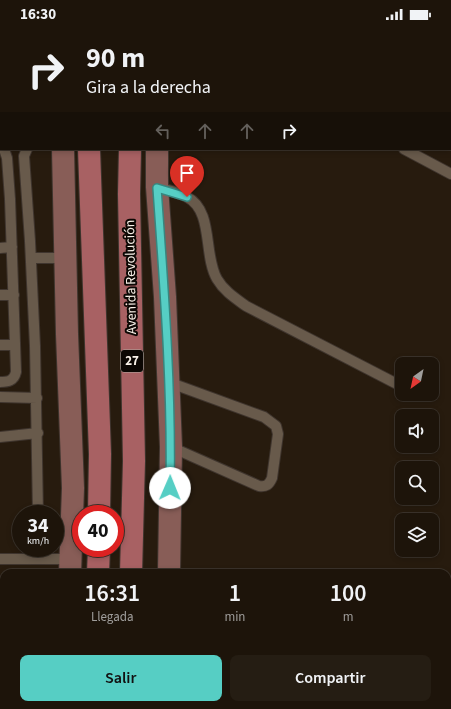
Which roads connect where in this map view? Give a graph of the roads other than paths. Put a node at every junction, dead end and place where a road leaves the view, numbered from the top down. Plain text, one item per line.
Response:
1 (3, 150) edge
2 (63, 150) edge
3 (89, 150) edge
4 (130, 150) edge
5 (157, 150) edge
6 (406, 150) edge
7 (23, 151) edge
8 (451, 174) edge
9 (157, 188) junction
10 (5, 200) edge
11 (0, 248) edge
12 (12, 248) junction
13 (31, 258) junction
14 (65, 258) junction
15 (0, 295) edge
16 (14, 295) junction
17 (0, 345) edge
18 (15, 345) junction
19 (0, 382) edge
20 (168, 382) junction
21 (395, 383) edge
22 (0, 397) edge
23 (37, 398) junction
24 (38, 433) junction
25 (0, 437) edge
26 (171, 447) junction
27 (38, 505) edge
28 (99, 505) edge
29 (99, 557) edge
30 (0, 559) edge
31 (39, 559) joint
32 (70, 566) edge
33 (98, 569) edge
34 (131, 569) edge
35 (169, 569) edge

1 - 10 lane
2 - 14 street
3 - 28 main road
4 - 34 main road, Avenida Revolución / 27
5 - 9 street
6 - 8 lane
7 - 13 lane
9 - 20 street
9 - 21 lane
10 - 12 lane
11 - 12 lane
12 - 16 lane
13 - 14 lane
13 - 23 lane
14 - 32 street
15 - 16 lane
16 - 18 lane
17 - 18 lane
18 - 19 lane
20 - 26 street
20 - 26 lane
22 - 23 lane
23 - 24 lane
24 - 25 lane
24 - 27 lane
26 - 35 street
29 - 33 main road
30 - 31 lane
31 - 32 lane

